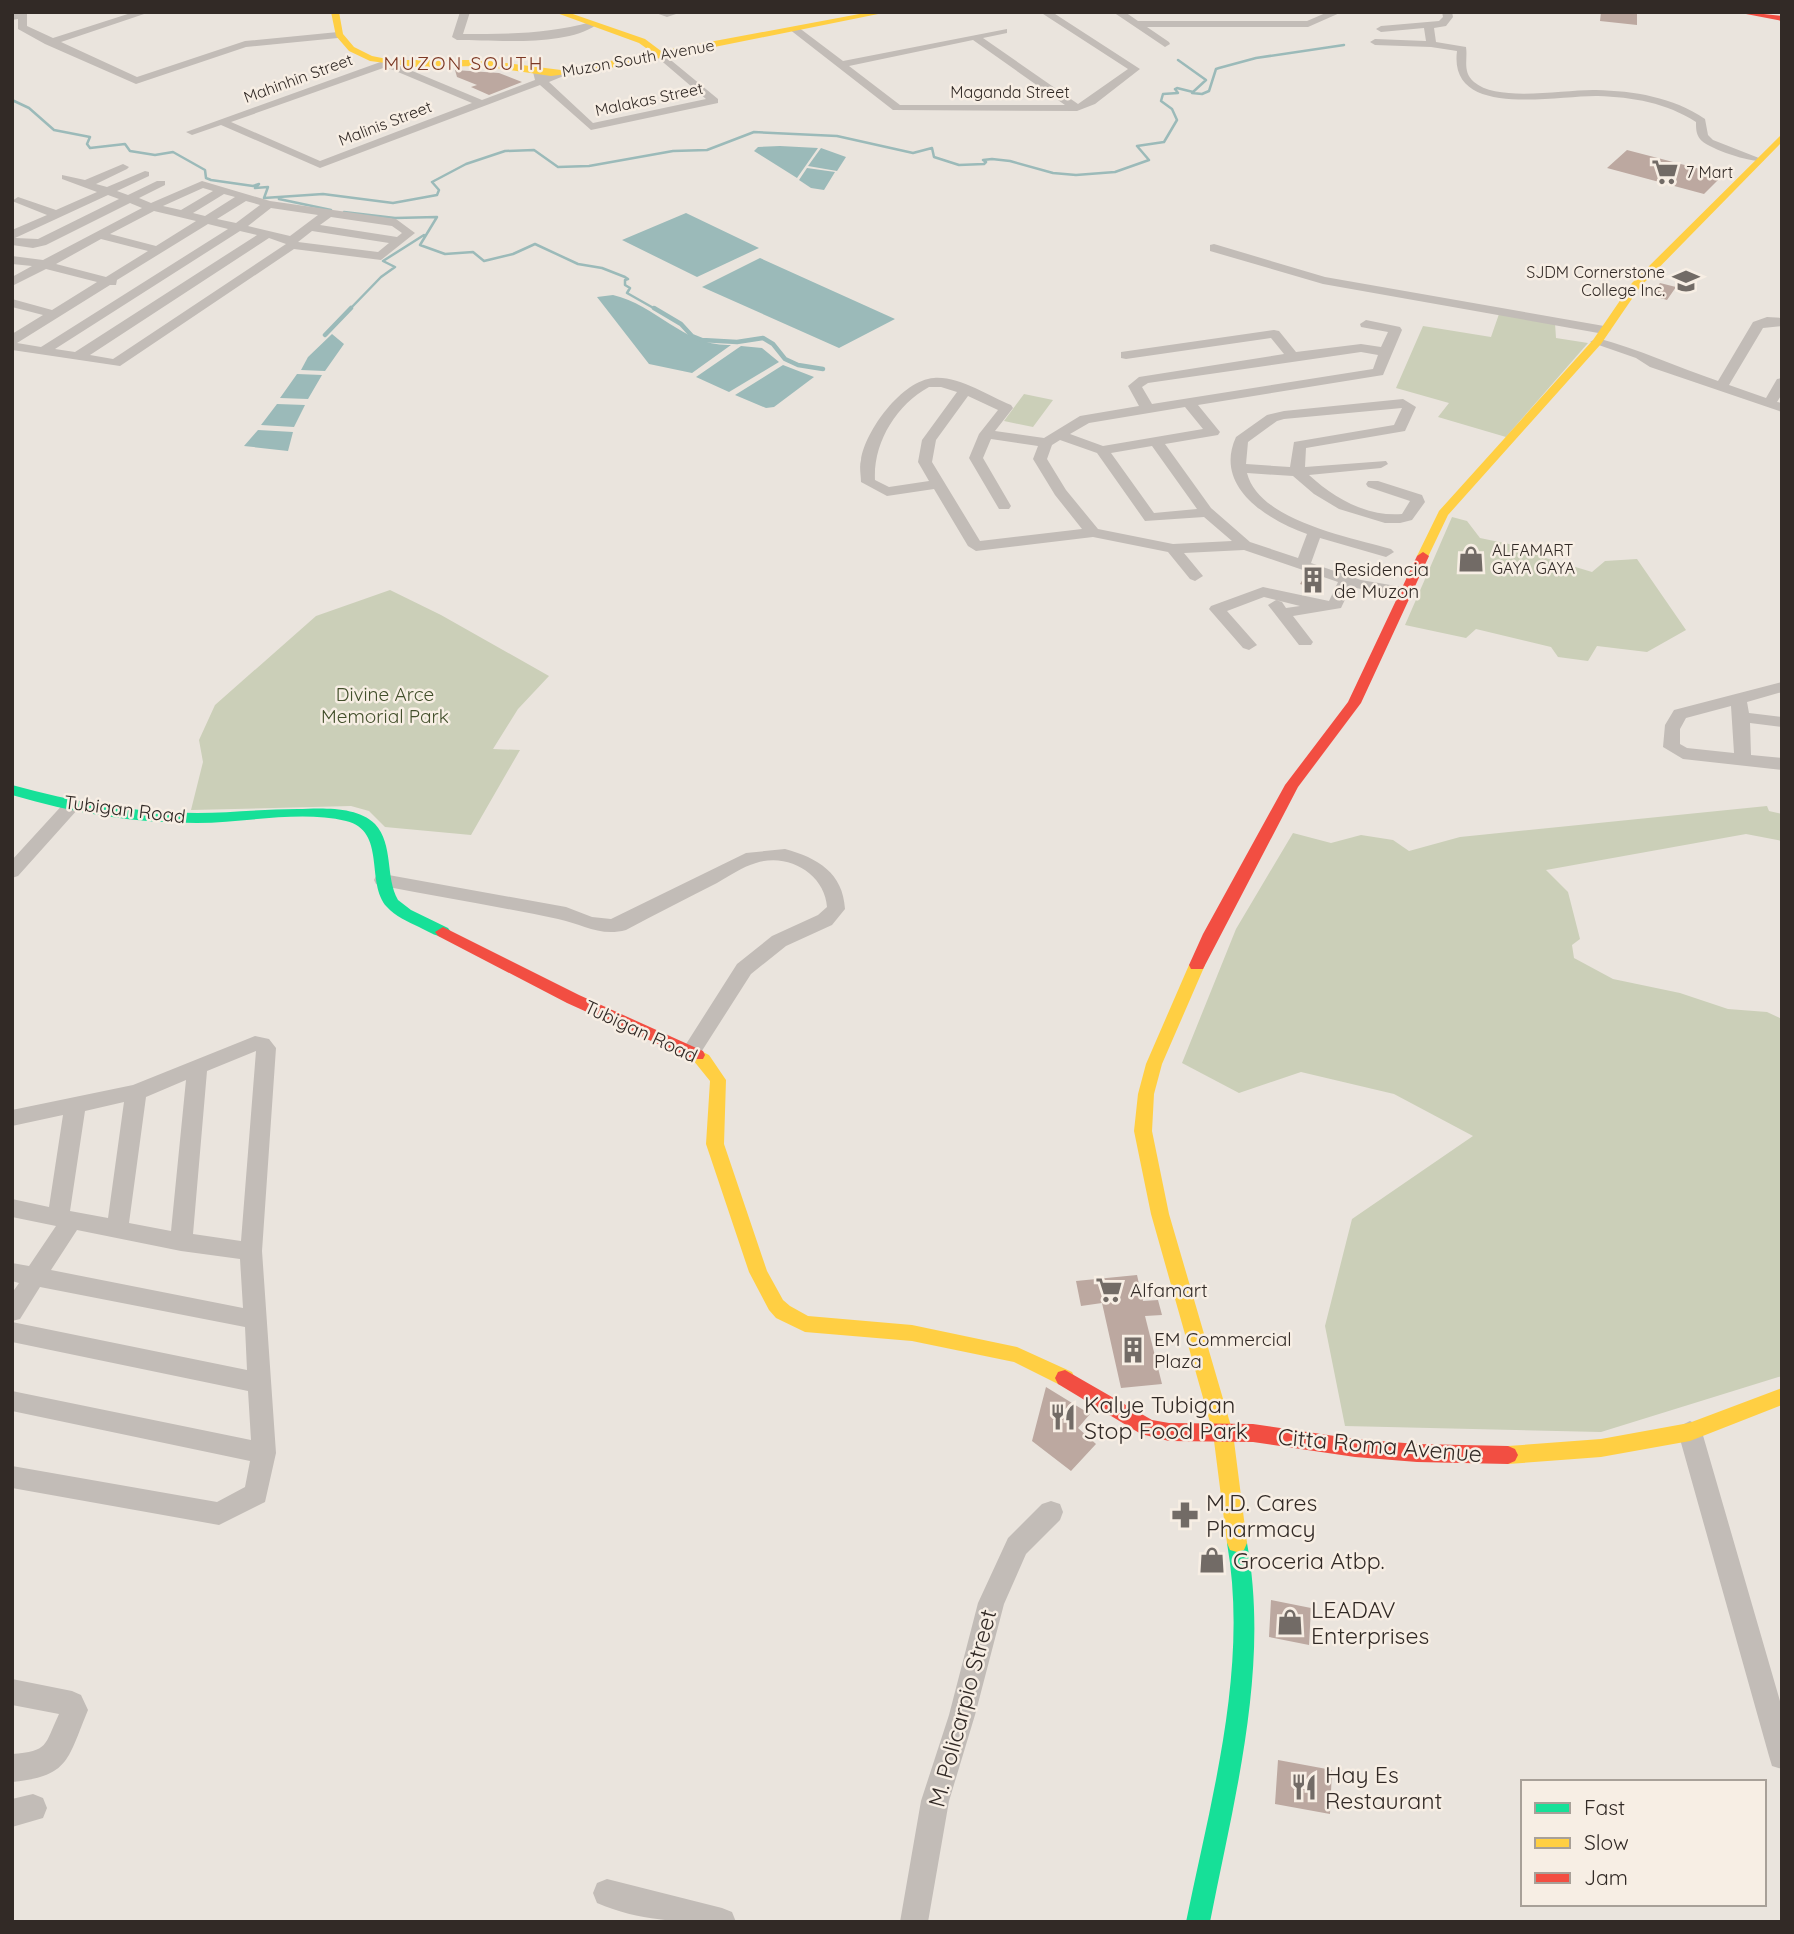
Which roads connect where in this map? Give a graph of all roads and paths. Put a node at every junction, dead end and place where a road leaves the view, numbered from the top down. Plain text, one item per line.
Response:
1 (145, 12) edge
2 (335, 12) edge
3 (465, 12) edge
4 (558, 12) edge
5 (659, 12) edge
6 (677, 12) edge
7 (884, 12) edge
8 (1045, 12) edge
9 (1118, 12) edge
10 (1181, 12) edge
11 (1304, 12) edge
12 (1337, 12) edge
13 (1447, 12) edge
14 (1749, 12) edge
15 (12, 17) edge
16 (1324, 18) junction
17 (1782, 19) edge
18 (591, 24) junction
19 (1138, 24) junction
20 (1184, 24) junction
21 (1429, 27) junction
22 (794, 29) junction
23 (1381, 30) dead end
24 (1003, 31) dead end
25 (338, 34) junction
26 (975, 37) junction
27 (49, 42) junction
28 (1375, 42) dead end
29 (1165, 44) dead end
30 (1431, 44) junction
31 (661, 55) junction
32 (386, 63) junction
33 (447, 63) junction
34 (840, 65) junction
35 (419, 76) junction
36 (537, 76) junction
37 (481, 103) junction
38 (1077, 108) junction
39 (222, 122) junction
40 (192, 132) dead end
41 (1782, 136) edge
42 (1758, 160) junction
43 (123, 167) dead end
44 (145, 174) dead end
45 (66, 177) dead end
46 (160, 183) dead end
47 (86, 184) junction
48 (106, 190) junction
49 (221, 191) junction
50 (242, 198) junction
51 (128, 199) junction
52 (18, 201) dead end
53 (269, 204) junction
54 (152, 207) junction
55 (297, 209) junction
56 (328, 213) junction
57 (56, 214) junction
58 (183, 214) junction
59 (208, 219) junction
60 (239, 227) junction
61 (309, 227) junction
62 (264, 233) junction
63 (12, 235) edge
64 (98, 235) junction
65 (12, 241) edge
66 (400, 241) junction
67 (292, 242) junction
68 (1214, 248) dead end
69 (158, 250) junction
70 (12, 260) edge
71 (43, 264) junction
72 (15, 279) edge
73 (106, 281) junction
74 (140, 289) junction
75 (171, 296) junction
76 (12, 303) edge
77 (201, 305) junction
78 (53, 314) junction
79 (1782, 322) edge
80 (1366, 324) dead end
81 (12, 340) edge
82 (1597, 341) junction
83 (12, 346) edge
84 (43, 351) junction
85 (1163, 351) junction
86 (1386, 352) junction
87 (1126, 355) dead end
88 (79, 356) junction
89 (1293, 356) junction
90 (1179, 373) junction
91 (1782, 382) edge
92 (1721, 387) junction
93 (1269, 389) junction
94 (964, 392) junction
95 (1190, 404) junction
96 (1775, 406) edge
97 (1147, 408) junction
98 (1284, 415) junction
99 (1213, 432) junction
100 (986, 434) junction
101 (1052, 439) junction
102 (1241, 440) junction
103 (1156, 441) junction
104 (1102, 450) junction
105 (1381, 464) dead end
106 (1239, 468) junction
107 (1297, 472) junction
108 (937, 484) junction
109 (1373, 484) dead end
110 (1004, 506) dead end
111 (1207, 512) junction
112 (1093, 532) junction
113 (1315, 532) junction
114 (1245, 545) junction
115 (1173, 549) junction
116 (1386, 552) dead end
117 (1303, 565) junction
118 (1195, 576) dead end
119 (1352, 582) junction
120 (1263, 592) junction
121 (1404, 600) junction
122 (1321, 606) junction
123 (1283, 613) junction
124 (1305, 642) dead end
125 (1249, 645) dead end
126 (1782, 687) edge
127 (1738, 698) junction
128 (1741, 717) junction
129 (1782, 722) edge
130 (1743, 758) junction
131 (1782, 764) edge
132 (12, 790) edge
133 (72, 805) junction
134 (12, 872) edge
135 (383, 880) junction
136 (691, 1052) junction
137 (197, 1068) junction
138 (135, 1092) junction
139 (75, 1107) junction
140 (12, 1118) edge
141 (12, 1208) edge
142 (64, 1220) junction
143 (118, 1227) junction
144 (181, 1242) junction
145 (251, 1251) junction
146 (12, 1272) edge
147 (35, 1276) junction
148 (12, 1312) edge
149 (256, 1320) junction
150 (12, 1332) edge
151 (260, 1383) junction
152 (1782, 1396) edge
153 (12, 1401) edge
154 (1690, 1432) junction
155 (1223, 1433) junction
156 (264, 1453) junction
157 (12, 1477) edge
158 (1051, 1512) dead end
159 (12, 1692) edge
160 (1782, 1756) edge
161 (12, 1768) edge
162 (607, 1893) dead end
163 (722, 1922) edge
164 (914, 1922) edge
165 (1198, 1922) edge

1 - 27 street
2 - 25 street
3 - 18 street
4 - 18 street
5 - 6 street
7 - 22 street, Muzon South Avenue
8 - 38 street, Maganda Street
9 - 19 street
10 - 20 street
11 - 16 street
12 - 16 street
13 - 21 street
14 - 17 street
15 - 27 street
16 - 20 street
18 - 31 street
19 - 20 street
19 - 29 street
21 - 23 street
21 - 30 street
22 - 31 street, Muzon South Avenue
22 - 34 street, Maganda Street
24 - 26 street
25 - 27 street
25 - 32 street, Muzon South Avenue
26 - 34 street
26 - 38 street
28 - 30 street
30 - 42 street
31 - 36 street, Muzon South Avenue
31 - 36 street, Malakas Street
32 - 33 street, Muzon South Avenue
32 - 35 street
32 - 39 street, Mahinhin Street
33 - 35 street
33 - 36 street, Muzon South Avenue
34 - 38 street, Maganda Street
35 - 37 street
36 - 37 street, Malinis Street
37 - 39 street, Malinis Street
39 - 40 street, Mahinhin Street
41 - 42 street
42 - 82 street
43 - 47 street
44 - 48 street
45 - 47 street
46 - 51 street
47 - 48 street
48 - 51 street
48 - 57 street
49 - 50 street
49 - 54 street
49 - 58 street
50 - 53 street
50 - 59 street
51 - 54 street
51 - 65 street
52 - 57 street
53 - 55 street
53 - 60 street
54 - 58 street
54 - 64 street
55 - 56 street
55 - 62 street
56 - 61 street
56 - 66 street
57 - 63 street
58 - 59 street
59 - 60 street
59 - 69 street
60 - 62 street
60 - 74 street
61 - 66 street
61 - 67 street
62 - 67 street
62 - 75 street
64 - 69 street
64 - 71 street
66 - 67 street
67 - 77 street
68 - 82 street
69 - 73 street
70 - 71 street
71 - 72 street
71 - 73 street
73 - 74 street
73 - 78 street
74 - 75 street
74 - 84 street
75 - 77 street
75 - 88 street
76 - 78 street
77 - 88 street
78 - 81 street
79 - 92 street
80 - 86 street
82 - 92 street
82 - 121 street
83 - 84 street
84 - 88 street
85 - 87 street
85 - 89 street
85 - 90 street
86 - 89 street
86 - 93 street
89 - 90 street
90 - 97 street
91 - 96 street
92 - 96 street
93 - 95 street
93 - 98 street
94 - 100 street
94 - 108 street
94 - 108 street
95 - 97 street
95 - 99 street
97 - 101 street
98 - 102 street
98 - 107 street
99 - 102 street
99 - 103 street
100 - 101 street
100 - 110 street
101 - 104 street
101 - 112 street
102 - 106 street
103 - 104 street
103 - 111 street
104 - 111 street
105 - 107 street
106 - 107 street
106 - 113 street
107 - 109 street
108 - 112 street
111 - 114 street
112 - 115 street
113 - 116 street
113 - 117 street
114 - 115 street
114 - 117 street
115 - 118 street
117 - 119 street
119 - 121 street
119 - 122 street
120 - 122 street
120 - 123 street
120 - 125 street
121 - 155 street
122 - 123 street
123 - 124 street
126 - 127 street
127 - 128 street
127 - 130 street
128 - 129 street
128 - 130 street
130 - 131 street
132 - 133 street, Tubigan Road
133 - 134 street
133 - 135 street, Tubigan Road
135 - 136 street, Tubigan Road
135 - 136 street
136 - 155 street, Tubigan Road
137 - 138 street
137 - 144 street
137 - 145 street
138 - 139 street
138 - 143 street
139 - 140 street
139 - 142 street
141 - 142 street
142 - 143 street
142 - 147 street
143 - 144 street
144 - 145 street
145 - 149 street
146 - 147 street
147 - 148 street
147 - 149 street
149 - 151 street
150 - 151 street
151 - 156 street
152 - 154 street, Citta Roma Avenue
153 - 156 street
154 - 155 street, Citta Roma Avenue
154 - 160 street
155 - 165 street
156 - 157 street
158 - 164 street, M. Policarpio Street
159 - 161 street
162 - 163 street

